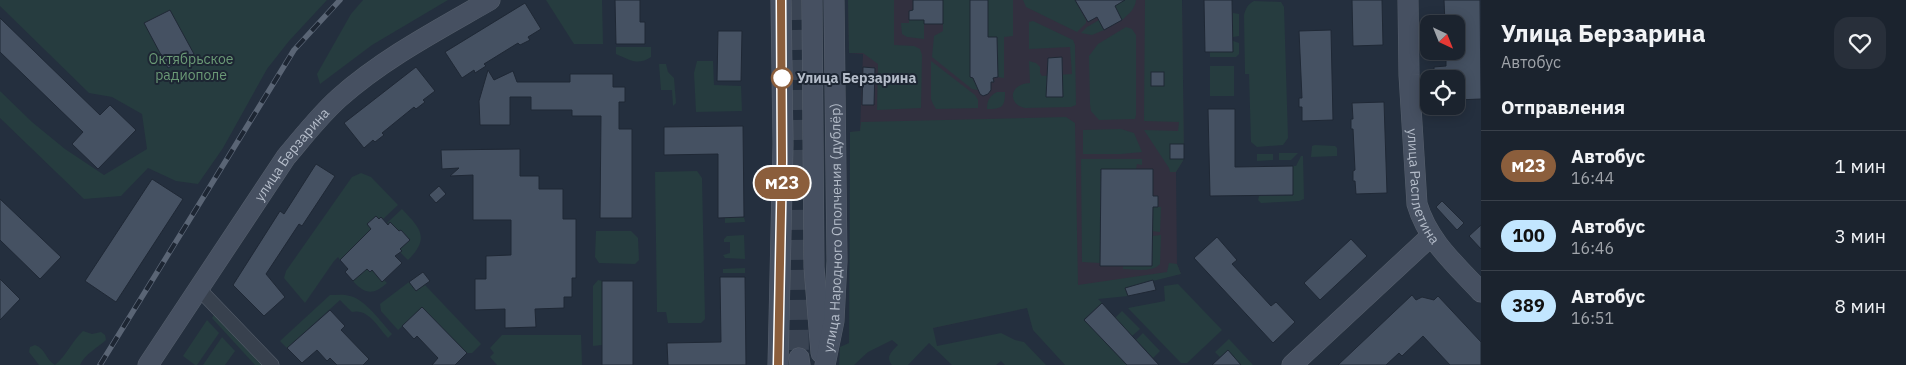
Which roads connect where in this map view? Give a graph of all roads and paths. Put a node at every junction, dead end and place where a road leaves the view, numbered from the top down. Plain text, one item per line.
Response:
1 (490, 0) edge
2 (781, 0) edge
3 (812, 0) edge
4 (834, 0) edge
5 (1408, 0) edge
6 (1431, 236) junction
7 (199, 289) junction
8 (1481, 292) edge
9 (148, 365) edge
10 (272, 365) edge
11 (778, 365) edge
12 (824, 365) edge
13 (1292, 365) edge

1 - 7 street, улица Берзарина
2 - 11 street
3 - 12 street
4 - 12 street, улица Народного Ополчения (дублёр)
5 - 6 street, улица Расплетина
6 - 8 street, улица Расплетина
6 - 13 street
7 - 9 street, улица Берзарина
7 - 10 street

